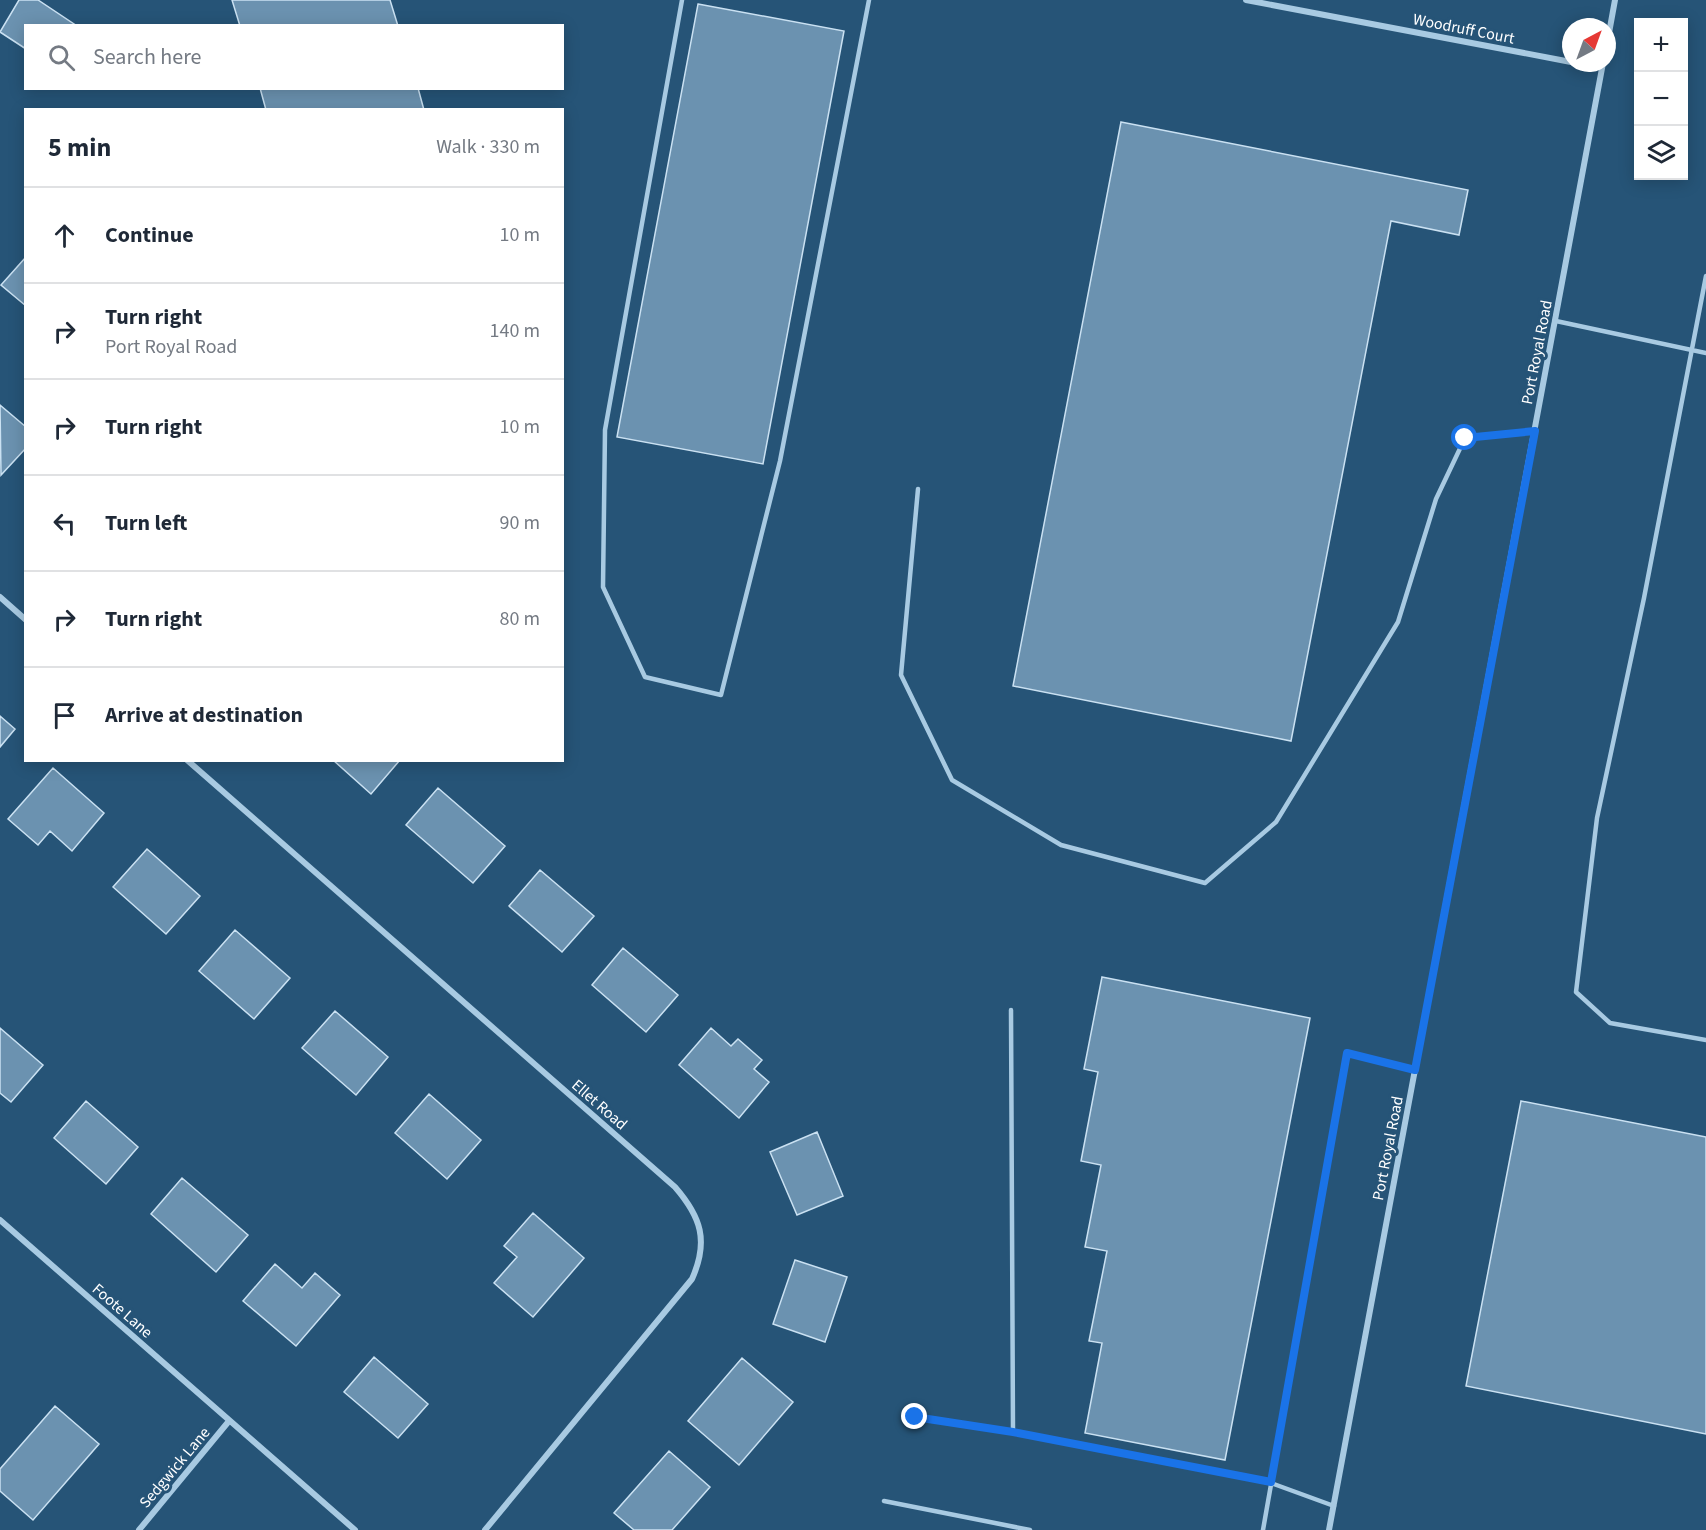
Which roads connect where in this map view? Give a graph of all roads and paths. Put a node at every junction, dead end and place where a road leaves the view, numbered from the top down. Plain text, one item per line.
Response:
1 (682, 0) edge
2 (869, 0) edge
3 (1246, 0) edge
4 (1615, 0) edge
5 (1612, 18) edge
6 (1562, 60) edge
7 (1602, 72) edge
8 (1706, 276) edge
9 (1556, 321) junction
10 (1692, 351) junction
11 (1706, 353) edge
12 (1535, 431) junction
13 (918, 489) dead end
14 (0, 597) edge
15 (24, 618) edge
16 (189, 762) edge
17 (1011, 1010) dead end
18 (1706, 1040) edge
19 (1415, 1070) junction
20 (0, 1220) edge
21 (915, 1417) dead end
22 (229, 1421) junction
23 (1013, 1432) junction
24 (1271, 1482) junction
25 (884, 1501) dead end
26 (1334, 1506) junction
27 (139, 1530) edge
28 (355, 1530) edge
29 (485, 1530) edge
30 (1030, 1530) edge
31 (1263, 1530) edge
32 (1329, 1530) edge

1 - 2 lane
3 - 6 street, Woodruff Court
4 - 5 street
7 - 9 street, Port Royal Road
8 - 10 lane
9 - 10 lane
9 - 12 street, Port Royal Road
10 - 11 lane
10 - 18 lane
12 - 13 lane
12 - 19 street, Port Royal Road
14 - 15 street
16 - 29 street, Ellet Road
17 - 23 lane
19 - 24 lane
19 - 26 street, Port Royal Road
20 - 22 street, Foote Lane
21 - 23 lane
22 - 27 street, Sedgwick Lane
22 - 28 street
23 - 24 lane
24 - 26 lane
24 - 31 lane
25 - 30 lane
26 - 32 street, Port Royal Road

